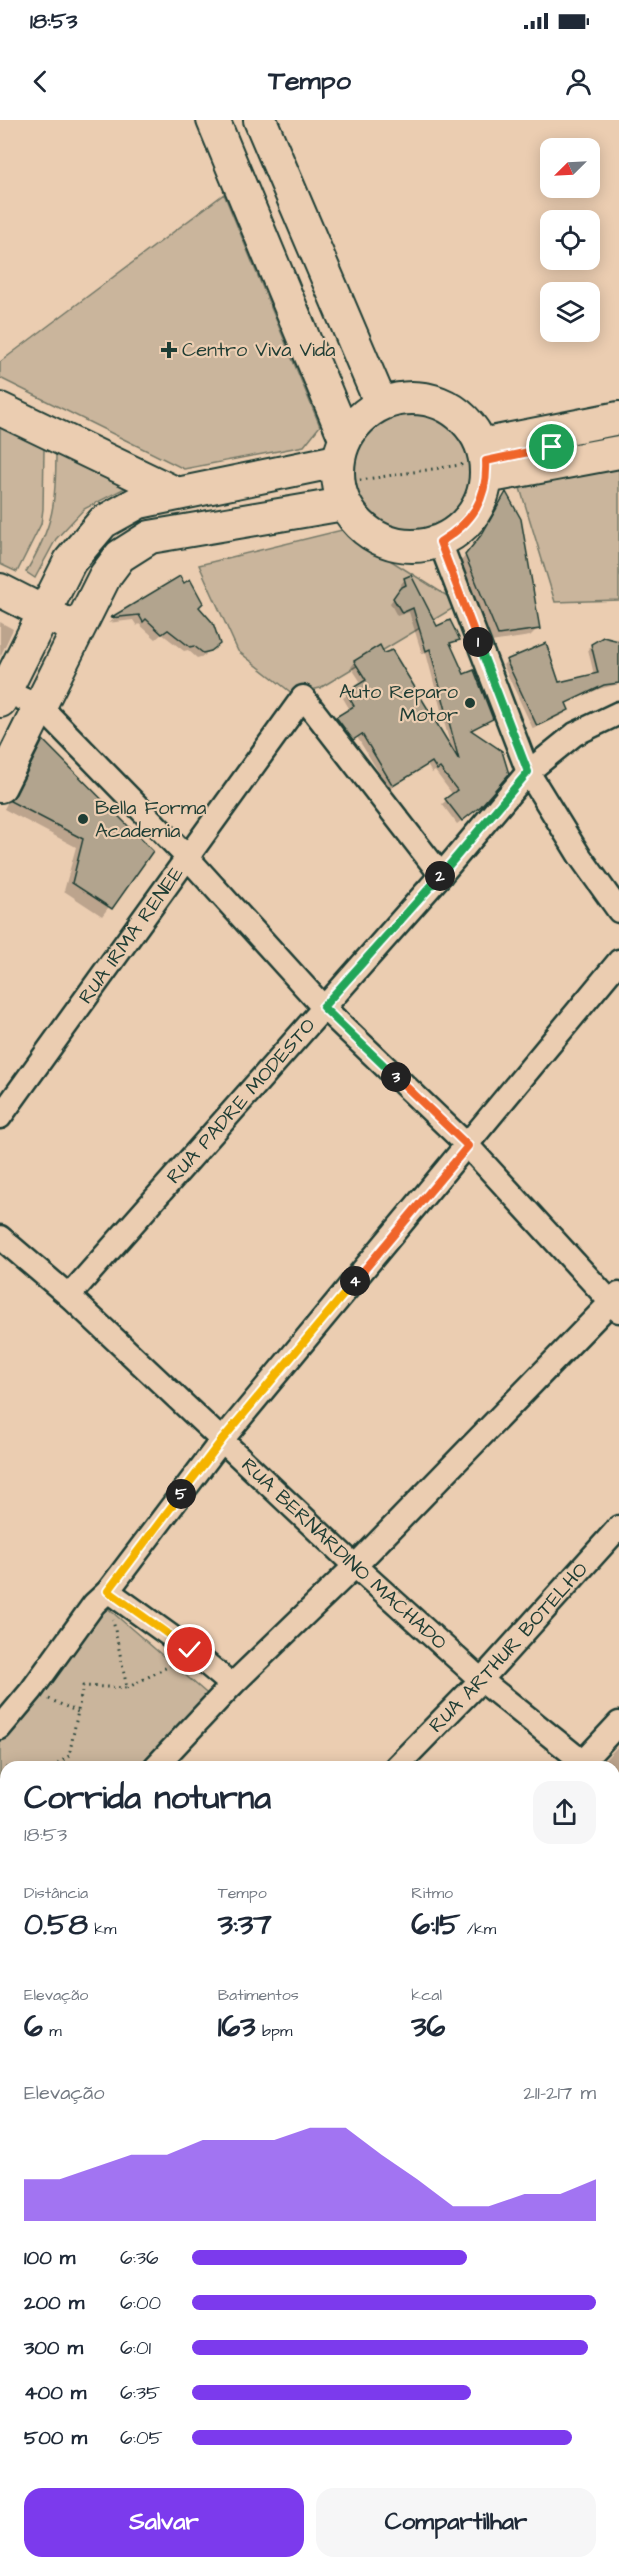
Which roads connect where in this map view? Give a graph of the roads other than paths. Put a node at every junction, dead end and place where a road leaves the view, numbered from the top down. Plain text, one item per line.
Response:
1 (213, 120) edge
2 (260, 120) edge
3 (381, 404) junction
4 (0, 409) edge
5 (619, 418) edge
6 (619, 433) edge
7 (619, 452) edge
8 (484, 461) junction
9 (341, 472) junction
10 (177, 494) junction
11 (440, 542) junction
12 (0, 590) edge
13 (44, 612) junction
14 (79, 630) junction
15 (2, 696) edge
16 (41, 707) junction
17 (619, 713) edge
18 (528, 772) junction
19 (0, 786) edge
20 (187, 857) junction
21 (441, 875) junction
22 (619, 911) edge
23 (619, 961) edge
24 (323, 1007) junction
25 (0, 1117) edge
26 (468, 1146) junction
27 (0, 1237) edge
28 (69, 1296) junction
29 (616, 1303) edge
30 (222, 1440) junction
31 (619, 1527) edge
32 (356, 1566) junction
33 (108, 1591) junction
34 (481, 1680) junction
35 (232, 1684) junction
36 (619, 1723) edge
37 (0, 1728) edge
38 (161, 1761) edge
39 (402, 1761) edge
40 (578, 1761) edge
41 (586, 1761) edge

1 - 9 main road
2 - 3 main road
3 - 8 main road
3 - 9 main road
4 - 10 main road
5 - 8 main road
6 - 8 street
7 - 8 main road
8 - 11 main road
9 - 10 main road
9 - 11 main road
9 - 14 main road
10 - 13 main road
11 - 18 street
12 - 13 main road
13 - 14 main road
13 - 15 main road
14 - 16 main road
15 - 16 street
16 - 19 main road
16 - 20 street
17 - 18 street, RUA PADRE MODESTO
18 - 21 street, RUA PADRE MODESTO
18 - 22 street
20 - 21 street, RUA IRMÃ RENEE
20 - 24 street
20 - 25 street, RUA IRMÃ RENEE
21 - 24 street, RUA PADRE MODESTO
23 - 26 street
24 - 26 street
24 - 28 street, RUA PADRE MODESTO
26 - 29 street
26 - 30 street
27 - 28 street, RUA BERNARDINO MACHADO
28 - 30 street, RUA BERNARDINO MACHADO
29 - 32 street
30 - 32 street, RUA BERNARDINO MACHADO
30 - 33 street
31 - 34 street, RUA ARTHUR BOTELHO
32 - 34 street, RUA BERNARDINO MACHADO
32 - 35 street
33 - 35 street
33 - 37 street
34 - 39 street, RUA ARTHUR BOTELHO
34 - 40 street, RUA BERNARDINO MACHADO
35 - 38 street
36 - 41 street

